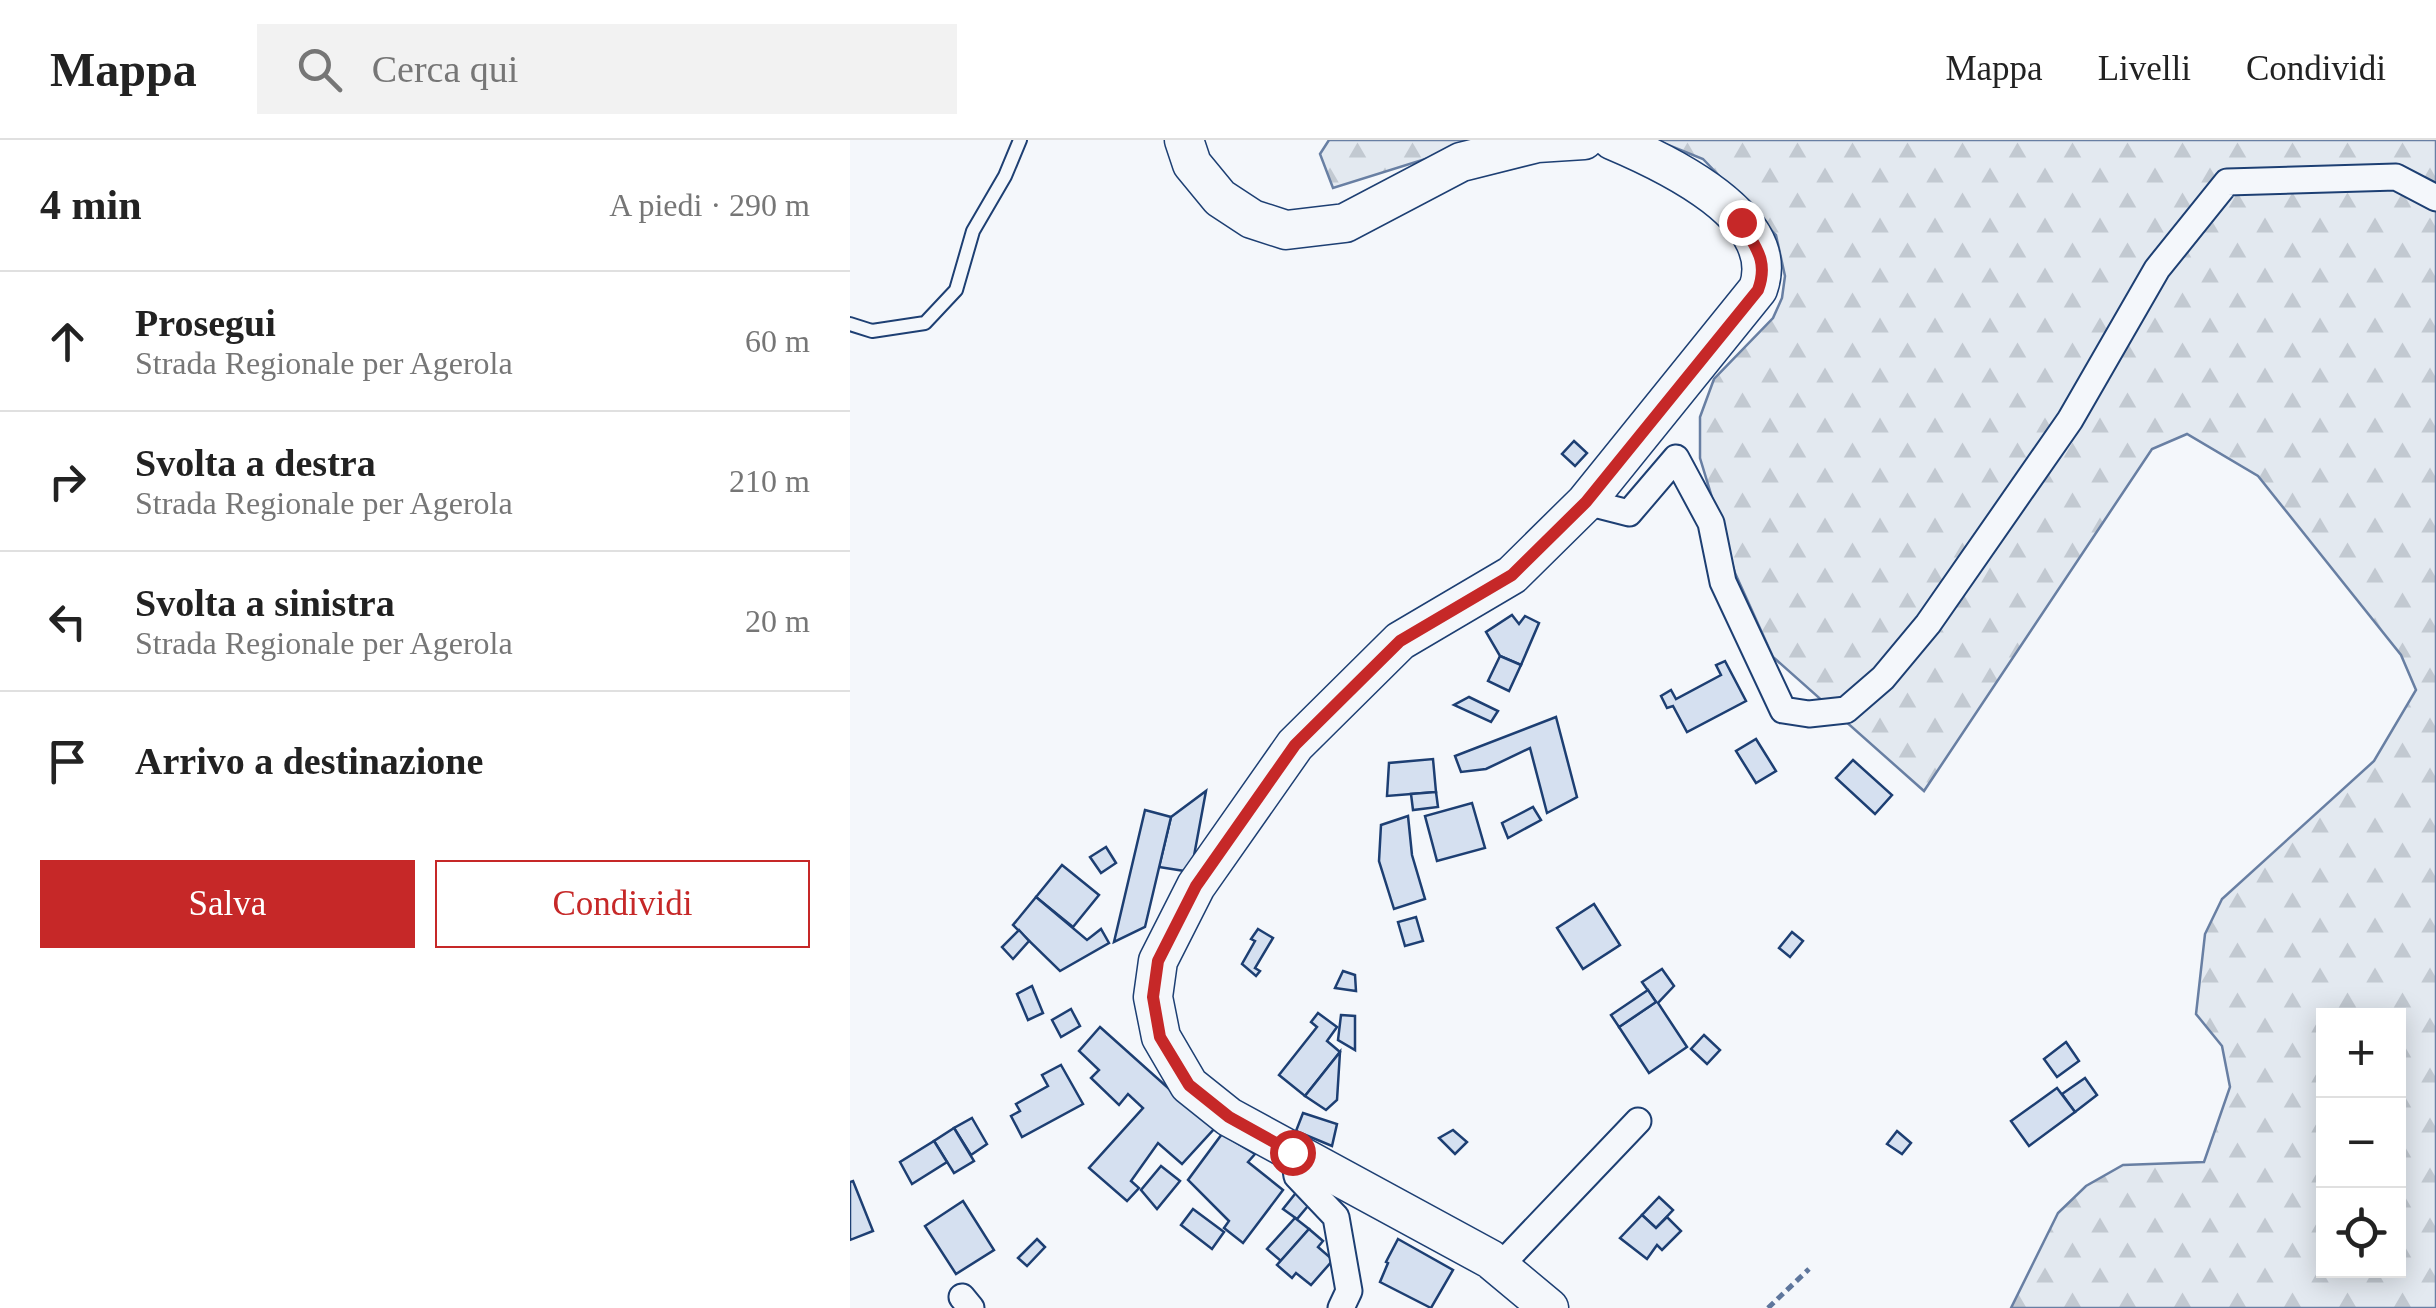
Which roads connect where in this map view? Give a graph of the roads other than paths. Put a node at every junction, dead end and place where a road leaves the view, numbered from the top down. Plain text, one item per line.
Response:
1 (1020, 140) edge
2 (1584, 140) edge
3 (1612, 140) edge
4 (1183, 148) edge
5 (2436, 198) edge
6 (850, 324) edge
7 (1586, 502) junction
8 (1638, 1121) dead end
9 (1292, 1152) junction
10 (1499, 1267) junction
11 (1341, 1308) edge
12 (1549, 1308) edge

1 - 6 lane
2 - 4 main road
3 - 7 main road
5 - 7 street
7 - 9 main road
8 - 10 street
9 - 10 main road
9 - 11 street
10 - 12 main road

